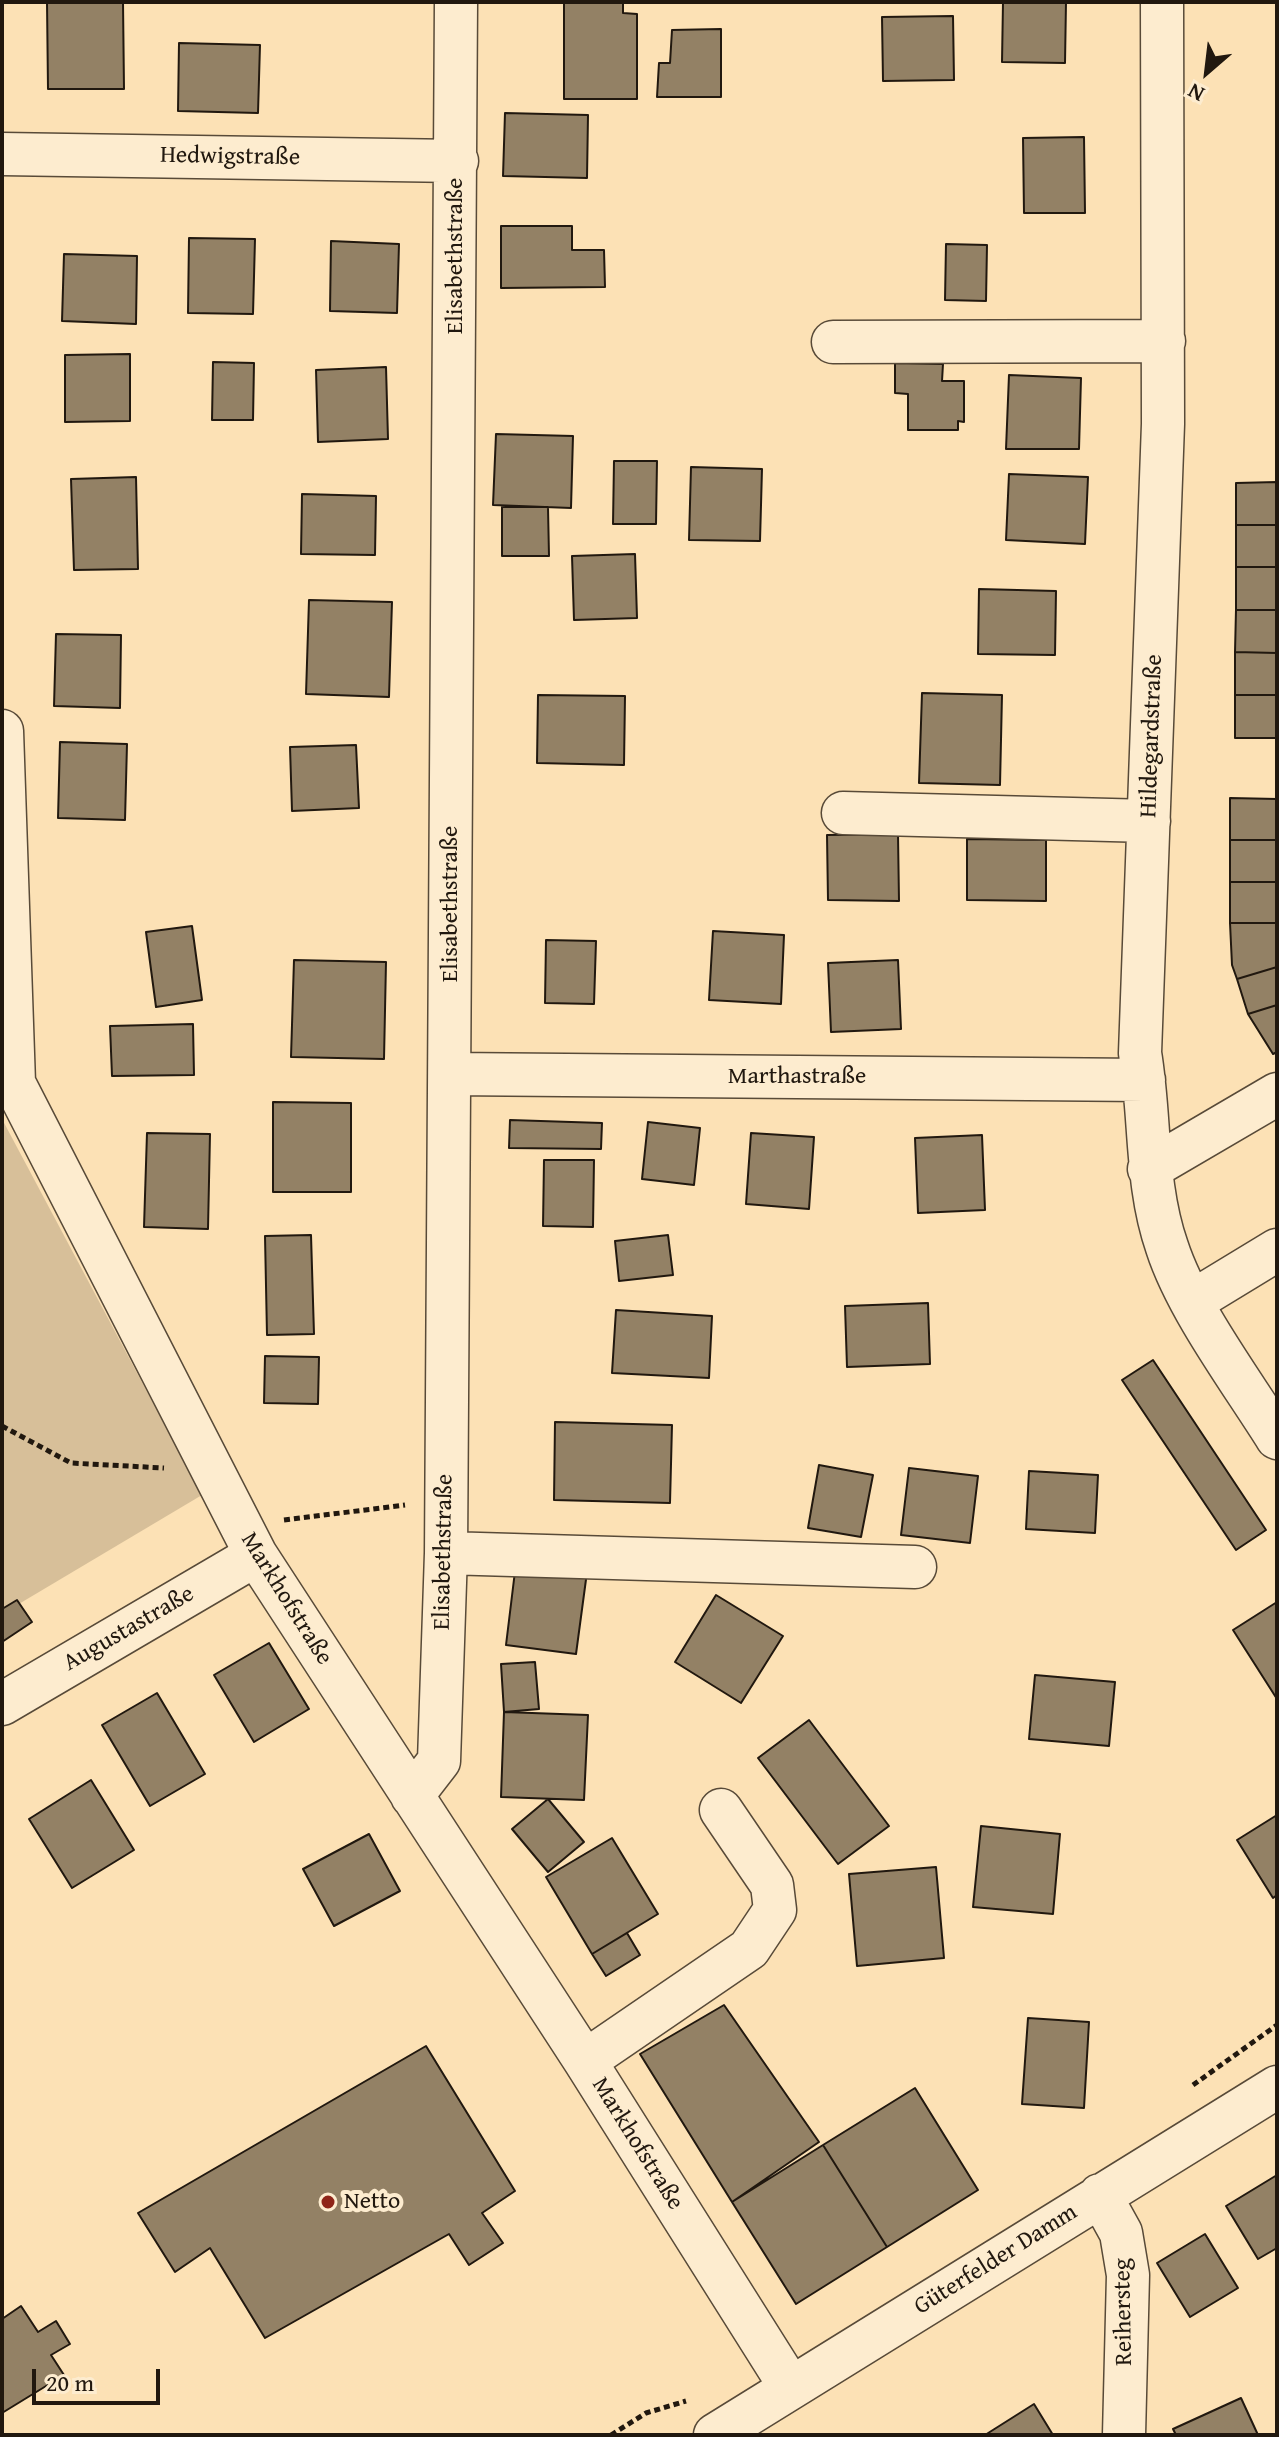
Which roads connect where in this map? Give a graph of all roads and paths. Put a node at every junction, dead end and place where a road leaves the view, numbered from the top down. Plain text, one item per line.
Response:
1 (456, 2) edge
2 (1162, 2) edge
3 (2, 154) edge
4 (457, 161) junction
5 (1164, 341) junction
6 (833, 342) dead end
7 (2, 731) edge
8 (843, 813) dead end
9 (1149, 821) junction
10 (450, 1074) junction
11 (1144, 1080) junction
12 (1277, 1094) edge
13 (1149, 1169) junction
14 (1277, 1250) edge
15 (1193, 1301) junction
16 (2, 1426) edge
17 (1277, 1438) edge
18 (213, 1472) junction
19 (445, 1500) junction
20 (248, 1540) junction
21 (446, 1553) junction
22 (915, 1567) dead end
23 (2, 1704) edge
24 (412, 1796) junction
25 (721, 1810) dead end
26 (585, 2061) junction
27 (1277, 2087) edge
28 (1100, 2195) junction
29 (791, 2388) junction
30 (715, 2435) edge
31 (1124, 2435) edge

1 - 4 street, Elisabethstraße
2 - 5 street, Hildegardstraße
3 - 4 street, Hedwigstraße
4 - 10 street, Elisabethstraße
5 - 6 street
5 - 9 street, Hildegardstraße
7 - 18 street, Markhofstraße
8 - 9 street
9 - 11 street, Hildegardstraße
10 - 11 street, Marthastraße
10 - 19 street, Elisabethstraße
11 - 13 street, Hildegardstraße
12 - 13 street
13 - 15 street, Hildegardstraße
14 - 15 street
15 - 17 street, Hildegardstraße
16 - 18 path
18 - 20 street, Markhofstraße
19 - 20 path
19 - 21 street, Elisabethstraße
20 - 23 street, Augustastraße
20 - 24 street, Markhofstraße
21 - 22 street
21 - 24 street, Elisabethstraße
24 - 26 street, Markhofstraße
25 - 26 street
26 - 29 street, Markhofstraße
27 - 28 street, Güterfelder Damm
28 - 29 street, Güterfelder Damm
28 - 31 street, Reihersteg
29 - 30 street, Güterfelder Damm

